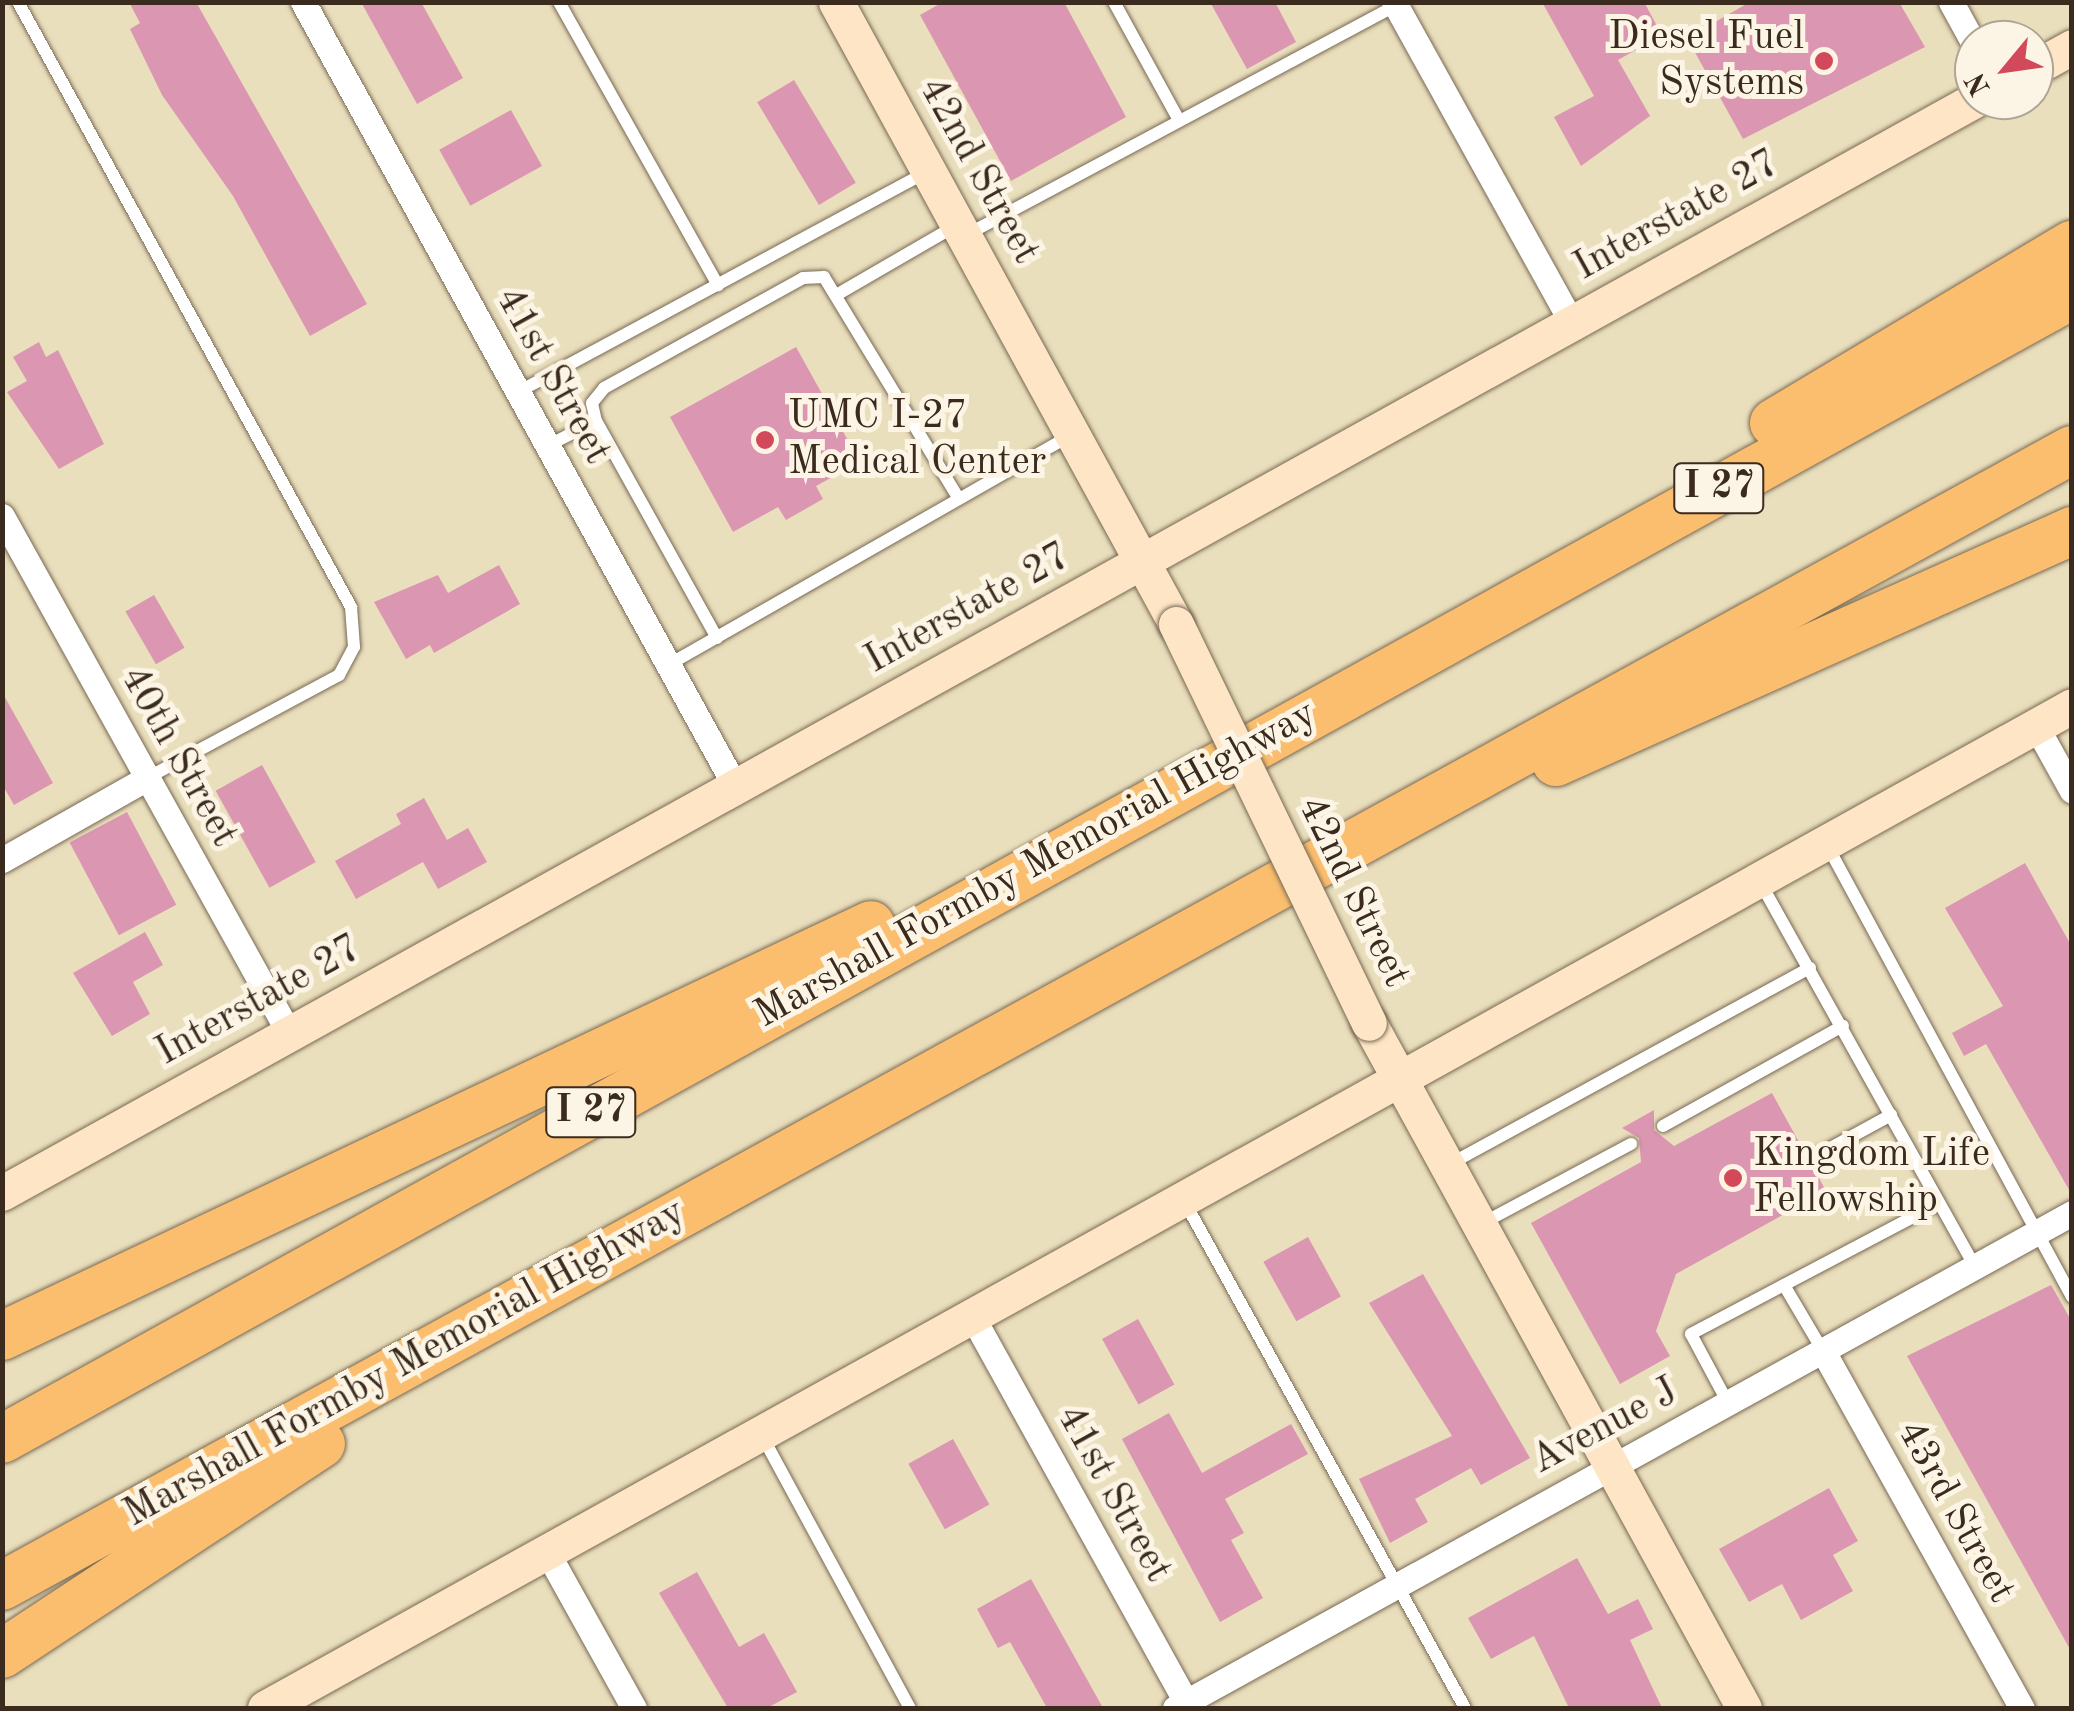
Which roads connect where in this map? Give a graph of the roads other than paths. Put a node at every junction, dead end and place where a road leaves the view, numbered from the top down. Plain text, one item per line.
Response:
1 (18, 2) edge
2 (303, 2) edge
3 (559, 2) edge
4 (836, 2) edge
5 (1114, 2) edge
6 (1395, 4) edge
7 (1954, 112) edge
8 (1180, 120) junction
9 (930, 171) junction
10 (962, 229) junction
11 (2072, 245) edge
12 (718, 284) junction
13 (838, 294) junction
14 (2072, 294) edge
15 (1572, 323) junction
16 (517, 392) junction
17 (596, 420) junction
18 (1073, 434) junction
19 (548, 446) junction
20 (2072, 450) edge
21 (957, 496) junction
22 (2, 516) edge
23 (2072, 531) edge
24 (1142, 561) junction
25 (716, 638) junction
26 (668, 665) junction
27 (1366, 682) junction
28 (2072, 706) edge
29 (2036, 726) junction
30 (147, 778) junction
31 (735, 786) junction
32 (1180, 786) junction
33 (2072, 791) edge
34 (1426, 809) junction
35 (1825, 843) junction
36 (2, 860) edge
37 (1759, 880) junction
38 (1810, 968) junction
39 (1843, 1026) junction
40 (289, 1034) junction
41 (1398, 1080) junction
42 (1891, 1115) junction
43 (1663, 1126) dead end
44 (1631, 1144) dead end
45 (1814, 1157) dead end
46 (1443, 1168) junction
47 (2, 1193) edge
48 (1183, 1198) junction
49 (1939, 1203) junction
50 (682, 1211) junction
51 (2072, 1213) edge
52 (1477, 1227) junction
53 (2036, 1232) junction
54 (1975, 1267) junction
55 (1784, 1285) junction
56 (2072, 1296) edge
57 (972, 1316) junction
58 (2, 1336) edge
59 (1823, 1351) junction
60 (1728, 1403) junction
61 (760, 1433) junction
62 (2, 1439) edge
63 (1610, 1467) junction
64 (547, 1552) junction
65 (1394, 1582) junction
66 (2, 1586) edge
67 (2, 1654) edge
68 (1183, 1707) edge
69 (265, 1708) edge
70 (634, 1708) edge
71 (910, 1708) edge
72 (1466, 1708) edge
73 (1744, 1708) edge
74 (2022, 1708) edge

1 - 30 lane
2 - 16 street, 41st Street
3 - 12 lane
4 - 9 main road, 42nd Street
5 - 8 lane
6 - 8 lane
6 - 15 street
7 - 15 main road, Interstate 27
8 - 10 lane
9 - 10 main road, 42nd Street
9 - 12 lane
10 - 13 lane
10 - 18 main road, 42nd Street
11 - 27 highway
12 - 16 lane
13 - 17 lane
13 - 21 lane
14 - 27 highway, Marshall Formby Memorial Highway / I 27
15 - 24 main road, Interstate 27
16 - 19 street, 41st Street
17 - 19 lane
17 - 25 lane
18 - 21 lane
18 - 24 main road, 42nd Street
19 - 26 street, 41st Street
20 - 34 highway, Marshall Formby Memorial Highway
21 - 25 lane
22 - 30 street, 40th Street
23 - 34 highway
24 - 31 main road, Interstate 27
24 - 41 main road, 42nd Street, bridge
25 - 26 lane
26 - 31 street, 41st Street
27 - 32 highway, Marshall Formby Memorial Highway / I 27
28 - 29 main road
29 - 33 street
29 - 35 main road
30 - 36 street
30 - 40 street, 40th Street
31 - 40 main road, Interstate 27
32 - 58 highway
32 - 62 highway, Marshall Formby Memorial Highway / I 27
34 - 50 highway, Marshall Formby Memorial Highway
35 - 37 main road
35 - 53 lane
37 - 38 lane
37 - 41 main road
38 - 39 lane
38 - 46 lane
39 - 42 lane
39 - 43 lane
40 - 47 main road, Interstate 27
41 - 46 main road, 42nd Street
41 - 48 main road
42 - 45 lane
42 - 49 lane
44 - 52 lane
46 - 52 main road, 42nd Street
48 - 57 main road
48 - 65 lane
49 - 54 lane
49 - 55 lane
50 - 66 highway, Marshall Formby Memorial Highway
50 - 67 highway
51 - 53 street, Avenue J
52 - 63 main road, 42nd Street
53 - 54 street, Avenue J
53 - 56 lane
54 - 59 street, Avenue J
55 - 59 lane
55 - 60 lane
57 - 61 main road
57 - 68 street, 41st Street
59 - 60 street, Avenue J
59 - 74 street, 43rd Street
60 - 63 street, Avenue J
61 - 64 main road
61 - 71 lane
63 - 65 street, Avenue J
63 - 73 main road, 42nd Street
64 - 69 main road
64 - 70 street
65 - 68 street, Avenue J
65 - 72 lane

